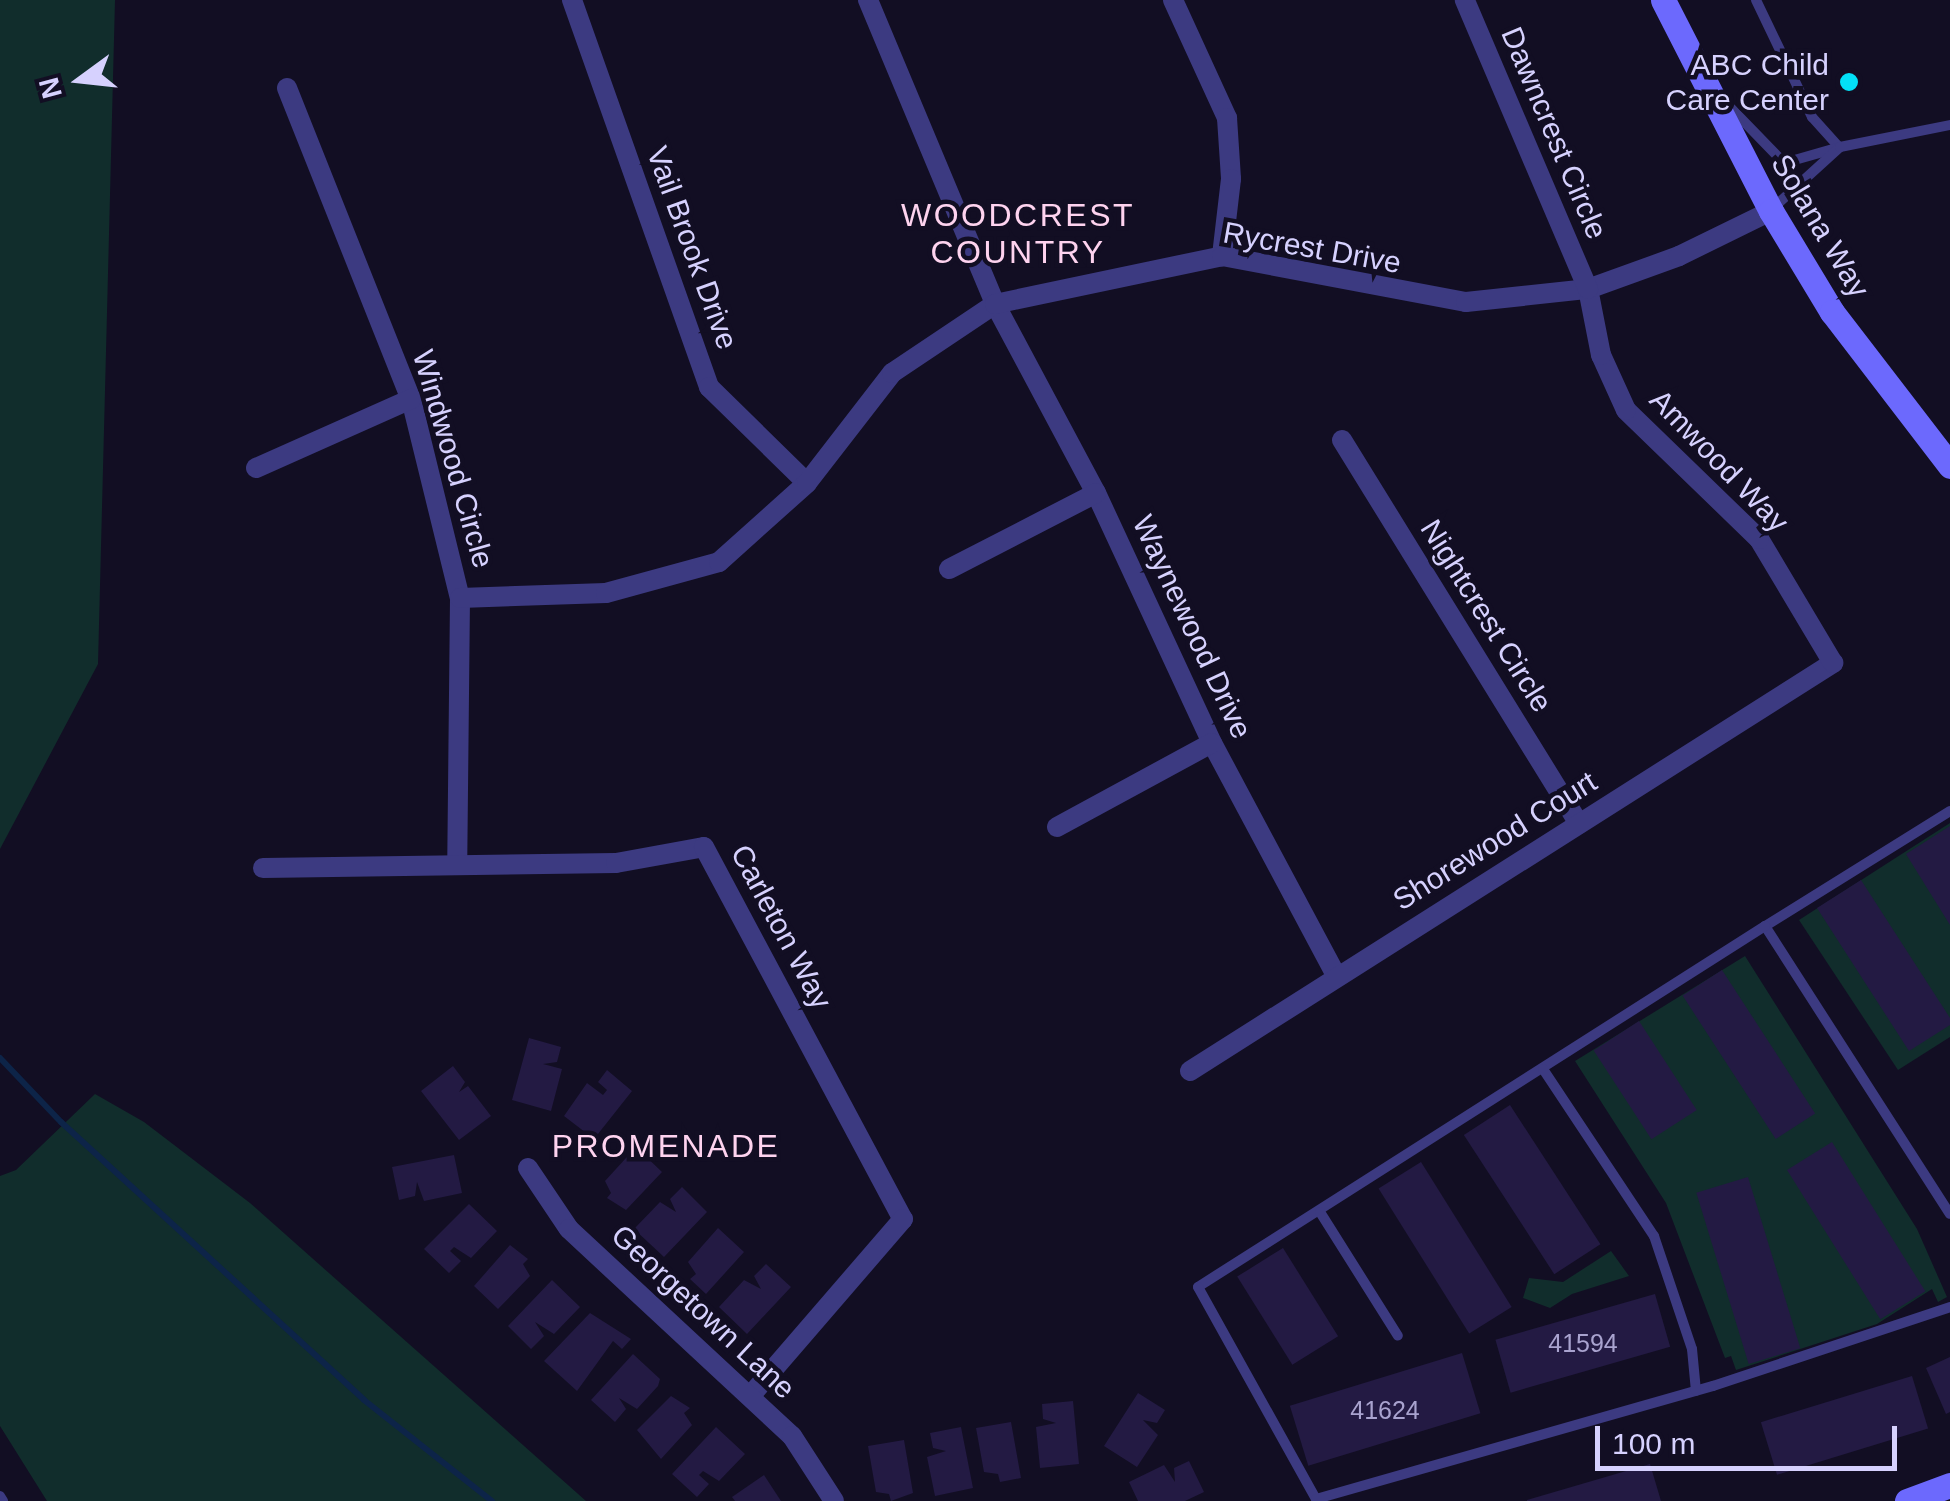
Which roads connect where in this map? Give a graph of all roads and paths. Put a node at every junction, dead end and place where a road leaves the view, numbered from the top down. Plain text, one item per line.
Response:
1 (572, 0) edge
2 (868, 0) edge
3 (1173, 0) edge
4 (1465, 0) edge
5 (1663, 0) edge
6 (1756, 0) edge
7 (1703, 84) junction
8 (287, 88) dead end
9 (1950, 125) edge
10 (1840, 147) junction
11 (1771, 210) junction
12 (1222, 256) junction
13 (1588, 289) junction
14 (995, 304) junction
15 (411, 398) junction
16 (1342, 440) dead end
17 (1950, 466) edge
18 (256, 468) dead end
19 (806, 483) junction
20 (1096, 493) junction
21 (950, 568) dead end
22 (460, 598) junction
23 (1832, 663) joint
24 (1212, 743) junction
25 (1950, 811) edge
26 (1579, 824) junction
27 (1058, 826) dead end
28 (457, 865) junction
29 (264, 868) dead end
30 (1765, 926) junction
31 (1336, 975) junction
32 (1543, 1070) junction
33 (1190, 1071) dead end
34 (528, 1168) dead end
35 (1320, 1212) junction
36 (1950, 1214) edge
37 (1950, 1307) edge
38 (1398, 1336) dead end
39 (1696, 1390) junction
40 (750, 1396) junction
41 (1950, 1485) edge
42 (834, 1501) edge
43 (1907, 1501) edge

1 - 19 street, Vail Brook Drive
2 - 14 street, Waynewood Drive
3 - 12 street
4 - 13 street, Dawncrest Circle
5 - 7 street, Solana Way
6 - 10 lane
7 - 10 lane
7 - 11 street, Solana Way
8 - 15 street, Windwood Circle
9 - 10 lane
10 - 11 lane
11 - 13 street, Rycrest Drive
11 - 17 street, Solana Way
12 - 13 street, Rycrest Drive
12 - 14 street, Rycrest Drive
13 - 23 street, Amwood Way
14 - 19 street, Rycrest Drive
14 - 20 street, Waynewood Drive
15 - 18 street
15 - 22 street, Windwood Circle
16 - 26 street, Nightcrest Circle
19 - 22 street, Rycrest Drive
20 - 21 street
20 - 24 street, Waynewood Drive
22 - 28 street, Windwood Circle
23 - 26 street, Shorewood Court
24 - 27 street
24 - 31 street, Waynewood Drive
25 - 30 lane
26 - 31 street, Shorewood Court
28 - 29 street, Carleton Way
28 - 40 street, Carleton Way
30 - 32 lane
30 - 36 lane
31 - 33 street, Shorewood Court
32 - 35 lane
32 - 39 lane
34 - 40 street, Georgetown Lane
35 - 38 lane
35 - 39 lane
37 - 39 lane
40 - 42 street, Georgetown Lane
41 - 43 street

